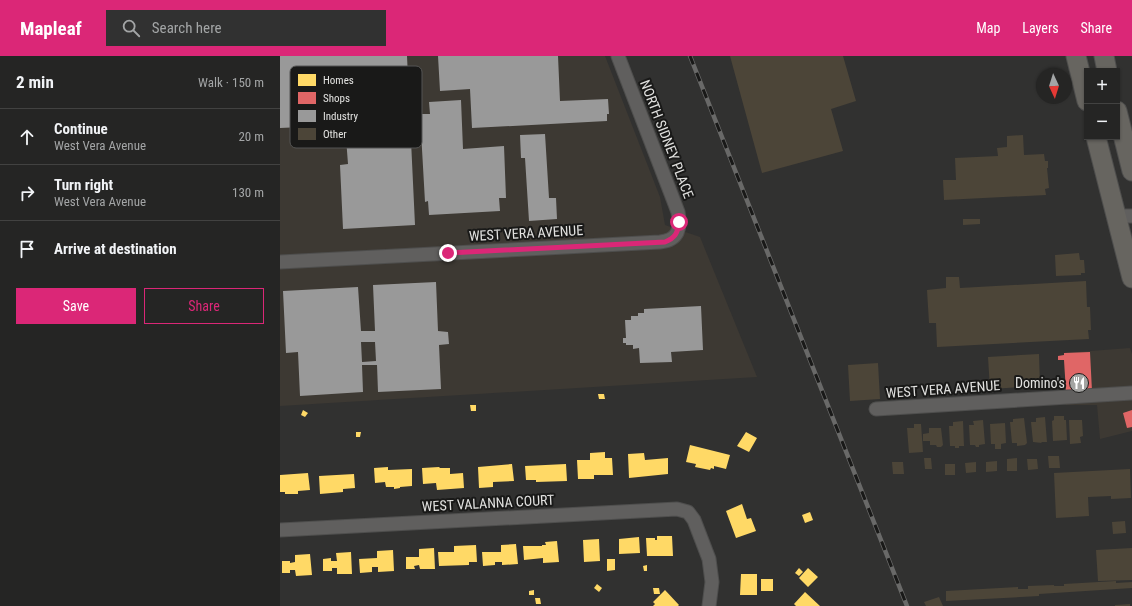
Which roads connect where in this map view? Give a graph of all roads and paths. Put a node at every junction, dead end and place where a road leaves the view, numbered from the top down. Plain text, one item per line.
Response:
1 (618, 56) edge
2 (1076, 56) edge
3 (1104, 56) edge
4 (1106, 68) edge
5 (1084, 89) edge
6 (1120, 122) edge
7 (1097, 140) edge
8 (1132, 172) edge
9 (1124, 216) edge
10 (676, 234) joint
11 (280, 262) edge
12 (1132, 278) edge
13 (1132, 393) edge
14 (876, 409) dead end
15 (280, 530) edge
16 (709, 606) edge

1 - 10 street, NORTH SIDNEY PLACE
2 - 5 main road
3 - 4 main road
6 - 8 main road
7 - 9 main road
9 - 12 main road
10 - 11 street, WEST VERA AVENUE
13 - 14 street, WEST VERA AVENUE
15 - 16 street, WEST VALANNA COURT

